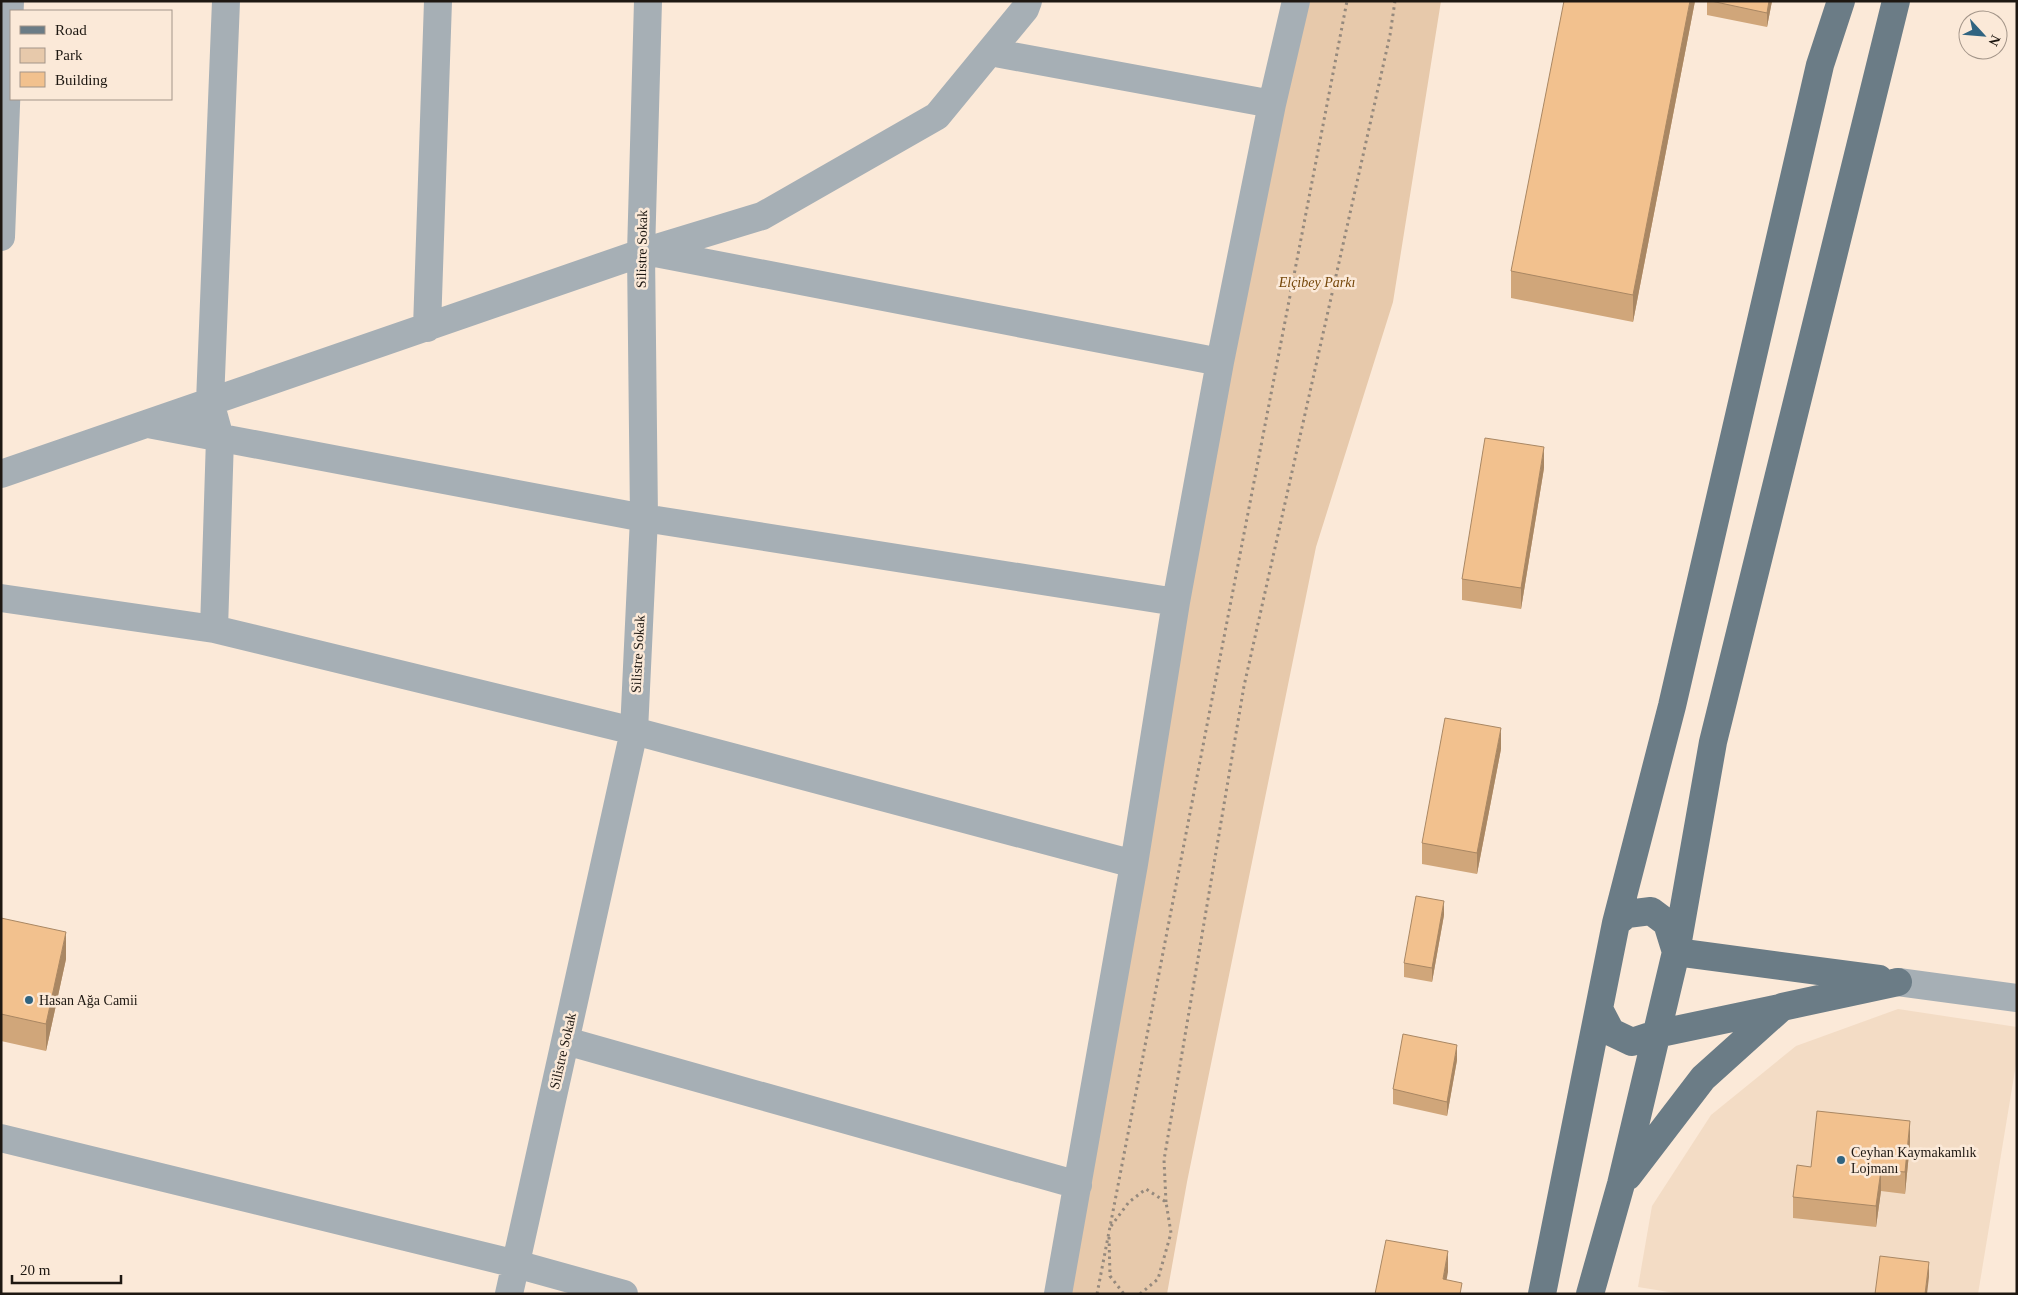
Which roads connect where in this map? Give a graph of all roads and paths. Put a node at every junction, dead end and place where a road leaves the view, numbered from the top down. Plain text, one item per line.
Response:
1 (10, 1) edge
2 (226, 1) edge
3 (438, 1) edge
4 (648, 1) edge
5 (1028, 1) edge
6 (1296, 1) edge
7 (1347, 1) edge
8 (1395, 1) edge
9 (1841, 1) edge
10 (1896, 1) edge
11 (990, 52) junction
12 (1272, 104) junction
13 (1, 237) edge
14 (644, 252) junction
15 (427, 328) junction
16 (1220, 362) junction
17 (210, 402) junction
18 (146, 424) junction
19 (220, 438) junction
20 (1, 474) edge
21 (644, 518) junction
22 (1, 598) edge
23 (1176, 602) junction
24 (214, 629) junction
25 (634, 731) junction
26 (1134, 864) junction
27 (1616, 923) junction
28 (1676, 952) junction
29 (1898, 982) junction
30 (2017, 998) edge
31 (1782, 1007) junction
32 (1599, 1009) junction
33 (1656, 1034) junction
34 (566, 1041) junction
35 (1, 1138) edge
36 (1078, 1184) junction
37 (1621, 1184) junction
38 (1166, 1202) junction
39 (1109, 1228) junction
40 (516, 1264) junction
41 (1143, 1292) edge
42 (509, 1294) edge
43 (624, 1294) edge
44 (1058, 1294) edge
45 (1097, 1294) edge
46 (1124, 1294) edge
47 (1542, 1294) edge
48 (1590, 1294) edge

1 - 13 street
2 - 17 street
3 - 15 street
4 - 14 street, Silistre Sokak
5 - 11 street
6 - 12 street
7 - 39 path
8 - 38 path
9 - 27 main road
10 - 28 main road
11 - 12 street
11 - 14 street
12 - 16 street
14 - 15 street
14 - 16 street
14 - 21 street, Silistre Sokak
15 - 17 street
16 - 23 street
17 - 18 street
17 - 19 street
18 - 19 street
18 - 20 street
19 - 21 street
19 - 24 street
21 - 23 street
21 - 25 street, Silistre Sokak
22 - 24 street
23 - 26 street
24 - 25 street
25 - 26 street
25 - 34 street, Silistre Sokak
26 - 36 street
27 - 28 main road
27 - 32 main road
28 - 29 main road
28 - 33 main road
29 - 30 street
29 - 31 main road
31 - 33 main road
31 - 37 main road
32 - 33 main road
32 - 47 main road
33 - 37 main road
34 - 36 street
34 - 40 street, Silistre Sokak
35 - 40 street
36 - 44 street
37 - 48 main road
38 - 39 path
38 - 41 path
39 - 45 path
39 - 46 path
40 - 42 street, Silistre Sokak
40 - 43 street

